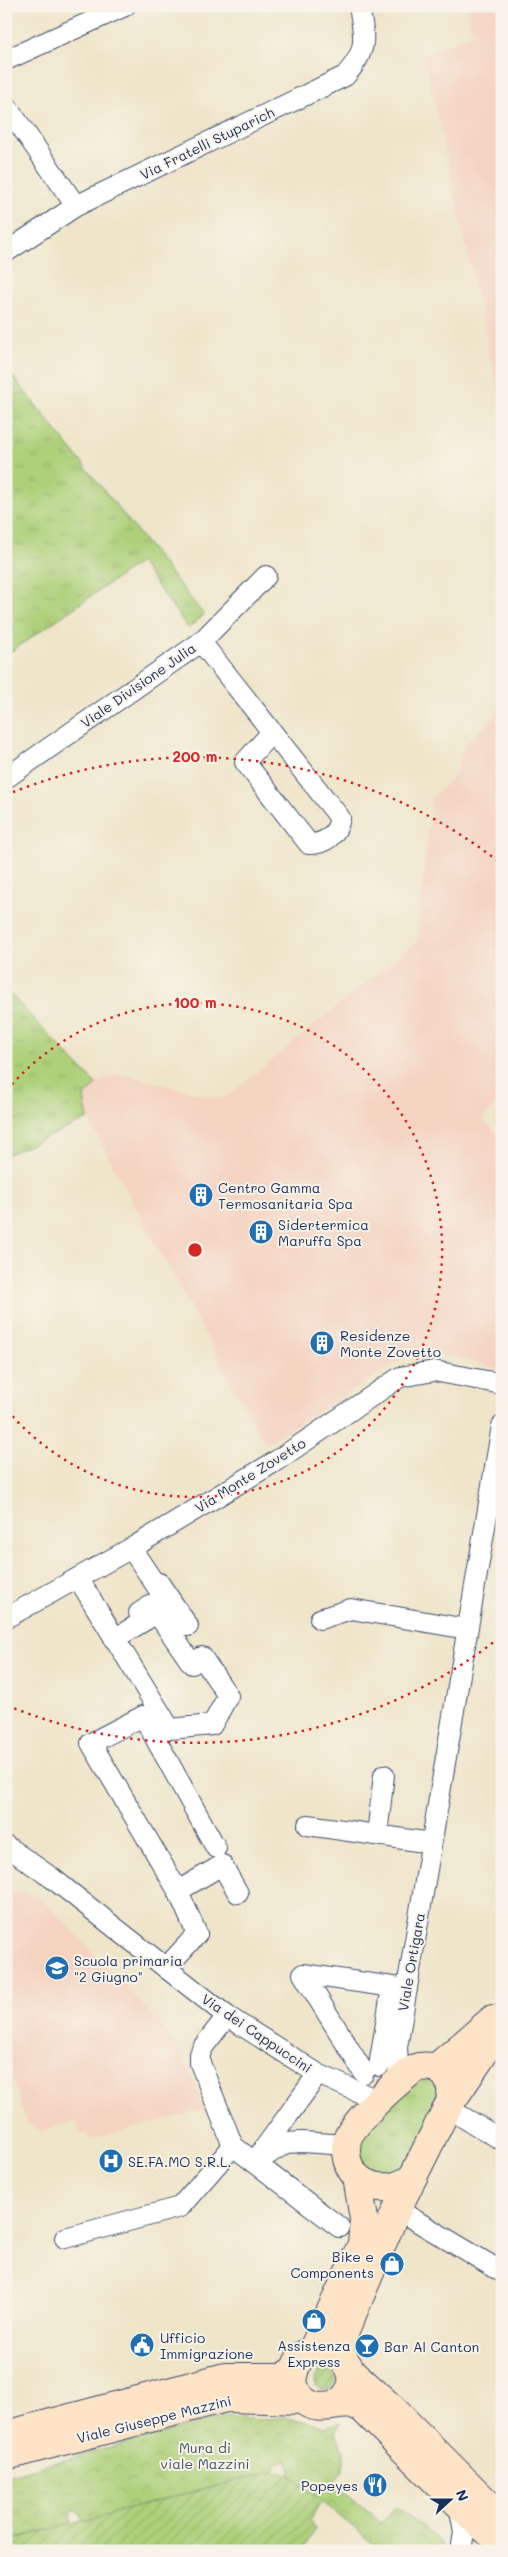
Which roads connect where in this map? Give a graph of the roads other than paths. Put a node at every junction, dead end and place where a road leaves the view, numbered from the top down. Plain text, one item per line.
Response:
1 (124, 6) edge
2 (359, 6) edge
3 (6, 60) edge
4 (6, 105) edge
5 (76, 206) junction
6 (6, 252) edge
7 (266, 576) dead end
8 (201, 642) junction
9 (271, 733) junction
10 (6, 778) edge
11 (502, 1384) edge
12 (502, 1426) edge
13 (133, 1547) junction
14 (78, 1578) junction
15 (6, 1618) edge
16 (320, 1619) dead end
17 (188, 1626) dead end
18 (468, 1629) junction
19 (111, 1635) junction
20 (384, 1775) dead end
21 (308, 1825) dead end
22 (377, 1835) junction
23 (431, 1843) junction
24 (216, 1848) dead end
25 (8, 1853) edge
26 (178, 1891) junction
27 (238, 1893) dead end
28 (166, 1968) junction
29 (399, 1988) junction
30 (502, 2011) edge
31 (227, 2016) junction
32 (502, 2020) edge
33 (437, 2067) junction
34 (318, 2074) junction
35 (381, 2074) junction
36 (379, 2101) junction
37 (449, 2105) junction
38 (502, 2140) edge
39 (347, 2145) junction
40 (234, 2146) junction
41 (255, 2161) junction
42 (356, 2177) junction
43 (413, 2177) junction
44 (396, 2211) junction
45 (339, 2227) dead end
46 (64, 2238) dead end
47 (502, 2272) edge
48 (303, 2361) junction
49 (348, 2366) junction
50 (303, 2400) junction
51 (333, 2406) junction
52 (6, 2435) edge
53 (6, 2456) edge
54 (459, 2504) junction
55 (502, 2518) edge
56 (502, 2542) edge
57 (461, 2551) edge

1 - 3 street
2 - 5 street, Via Fratelli Stuparich
4 - 5 street
5 - 6 street, Via Fratelli Stuparich
7 - 8 street
8 - 9 street, Viale Divisione Julia
8 - 10 street, Viale Divisione Julia
9 - 9 street, Viale Divisione Julia
11 - 13 street, Via Monte Zovetto
12 - 18 street, Viale Ortigara
13 - 14 street, Via Monte Zovetto
13 - 17 street
13 - 19 street
14 - 15 street, Via Monte Zovetto
14 - 19 street
16 - 18 street
18 - 23 street, Viale Ortigara
19 - 19 street
20 - 22 street
21 - 22 street
22 - 23 street
23 - 29 street, Viale Ortigara
24 - 26 street
25 - 28 street, Via dei Cappuccini
26 - 27 street
26 - 28 street
28 - 31 street, Via dei Cappuccini
29 - 35 street, Viale Ortigara
29 - 35 street
30 - 33 main road
31 - 34 street, Via dei Cappuccini
31 - 40 street
32 - 37 main road
33 - 35 main road
33 - 37 main road
34 - 36 street, Via dei Cappuccini
34 - 41 street
35 - 36 main road
36 - 39 main road
37 - 38 street
37 - 43 main road
39 - 41 street
39 - 42 main road
40 - 41 street
40 - 46 street
41 - 45 street
42 - 43 main road
42 - 48 main road
43 - 44 main road
44 - 47 street
44 - 49 main road
48 - 49 main road, Viale Giuseppe Mazzini
48 - 50 main road
48 - 52 main road, Viale Giuseppe Mazzini
49 - 51 main road
49 - 55 main road, Viale Giuseppe Mazzini
50 - 51 main road, Viale Giuseppe Mazzini
50 - 53 main road, Viale Giuseppe Mazzini
51 - 54 main road, Viale Giuseppe Mazzini
54 - 56 main road, Viale Giuseppe Mazzini
54 - 57 street

